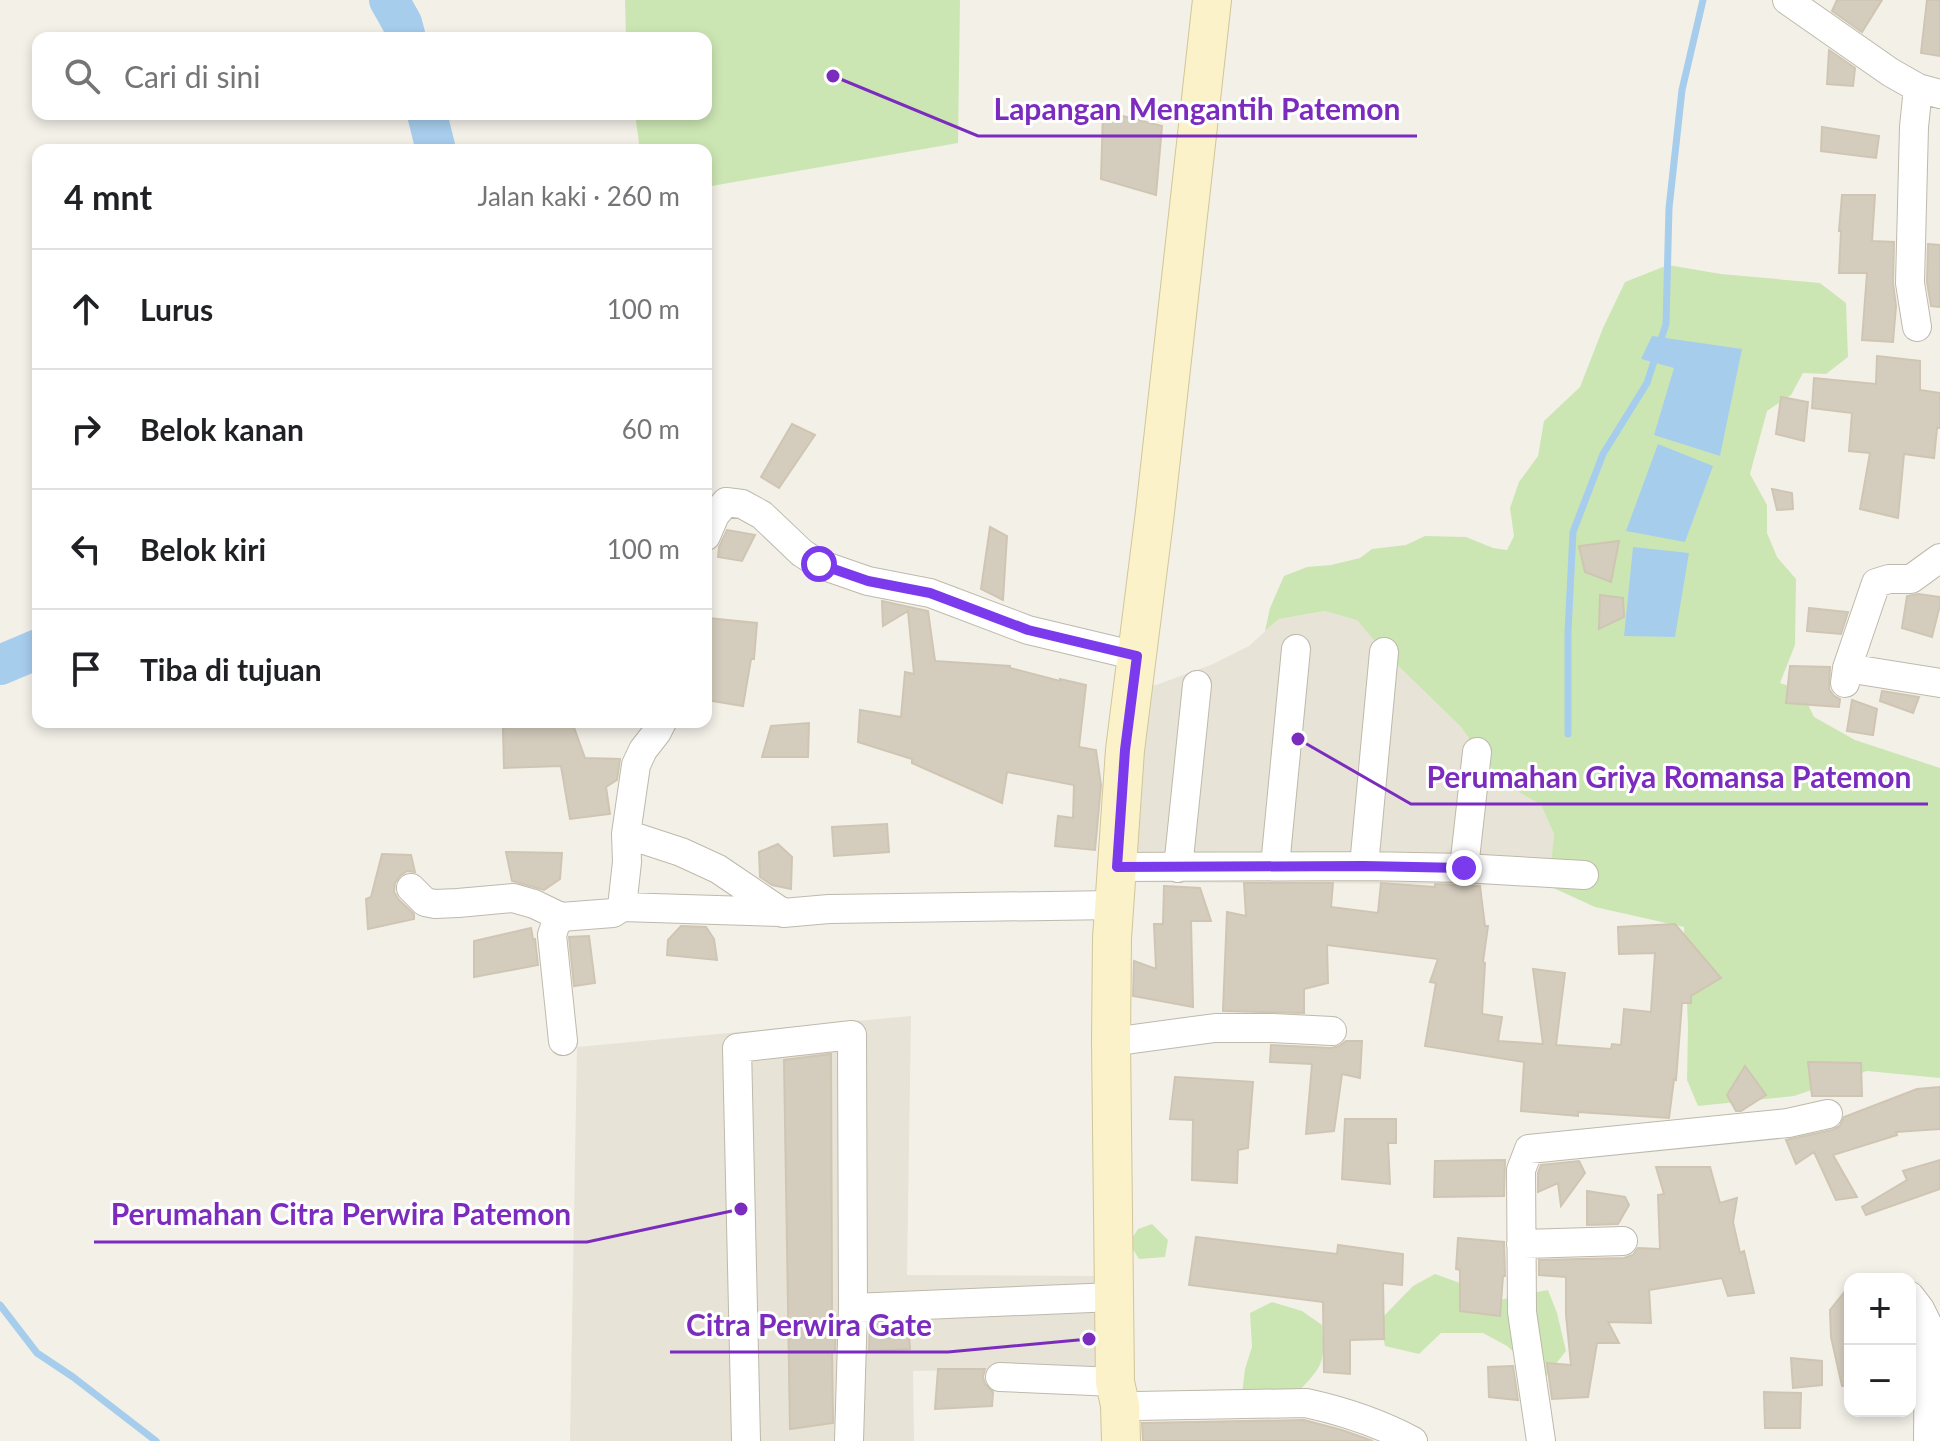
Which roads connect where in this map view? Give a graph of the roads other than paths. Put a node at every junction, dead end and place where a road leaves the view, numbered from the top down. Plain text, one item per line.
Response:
1 (1212, 0) edge
2 (1787, 0) edge
3 (1929, 91) edge
4 (1917, 327) dead end
5 (712, 522) edge
6 (1940, 559) edge
7 (1296, 649) dead end
8 (1384, 652) dead end
9 (1137, 656) junction
10 (1940, 683) edge
11 (1197, 685) dead end
12 (659, 728) edge
13 (1477, 752) dead end
14 (626, 834) junction
15 (1275, 866) junction
16 (1364, 866) junction
17 (1117, 867) junction
18 (1178, 868) junction
19 (1464, 868) junction
20 (1584, 875) dead end
21 (411, 888) dead end
22 (1115, 905) junction
23 (622, 907) junction
24 (783, 913) junction
25 (561, 917) junction
26 (1332, 1031) dead end
27 (563, 1041) dead end
28 (1111, 1042) junction
29 (1828, 1114) dead end
30 (1623, 1241) dead end
31 (1521, 1244) junction
32 (1114, 1297) junction
33 (1925, 1307) edge
34 (853, 1308) junction
35 (1000, 1377) dead end
36 (1119, 1409) edge
37 (746, 1441) edge
38 (849, 1441) edge
39 (1413, 1441) edge
40 (1541, 1441) edge
41 (1928, 1441) edge

1 - 9 street
2 - 3 street
3 - 4 street
5 - 9 street
6 - 10 street
7 - 15 street
8 - 16 street
9 - 17 street
11 - 18 street
12 - 14 street
13 - 19 street
14 - 23 street
14 - 24 street
15 - 16 street
15 - 18 street
16 - 19 street
17 - 18 street
17 - 22 street
19 - 20 street
21 - 25 street
22 - 24 street
22 - 28 street
23 - 24 street
23 - 25 street
25 - 27 street
26 - 28 street
28 - 32 street
29 - 31 street
30 - 31 street
31 - 40 street
32 - 34 street
32 - 36 street
33 - 41 street
34 - 37 street
34 - 38 street
35 - 36 street
36 - 39 street

